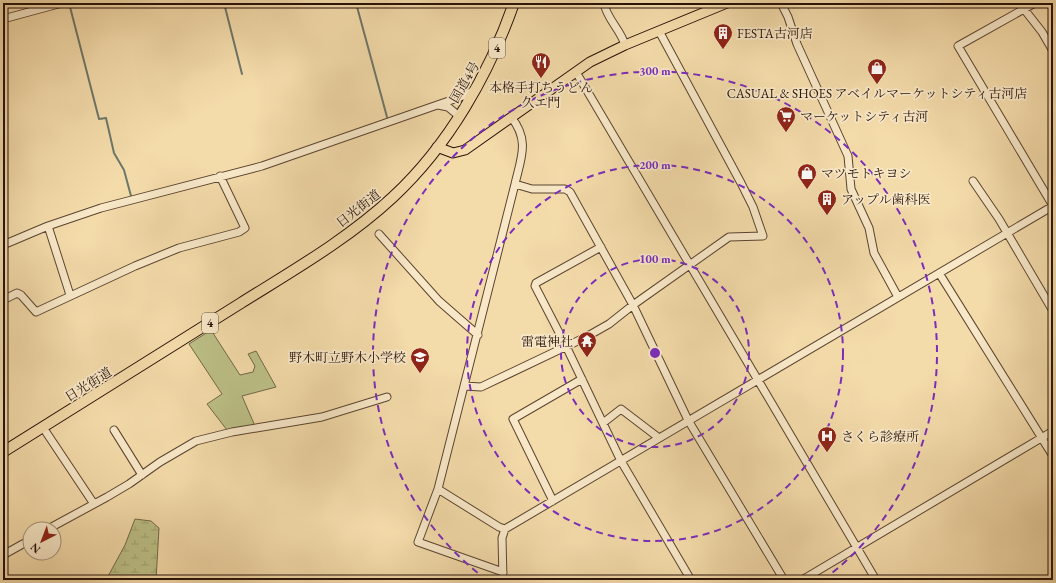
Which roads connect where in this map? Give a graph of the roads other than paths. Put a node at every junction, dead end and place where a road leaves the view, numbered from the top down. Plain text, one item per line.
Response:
1 (62, 3) edge
2 (514, 3) edge
3 (604, 3) edge
4 (727, 3) edge
5 (781, 3) edge
6 (1016, 3) edge
7 (1035, 3) edge
8 (1024, 10) junction
9 (3, 19) edge
10 (659, 31) junction
11 (625, 45) junction
12 (1053, 51) edge
13 (576, 72) junction
14 (475, 90) junction
15 (438, 104) junction
16 (459, 116) junction
17 (511, 117) junction
18 (437, 147) junction
19 (220, 176) junction
20 (973, 181) dead end
21 (515, 184) junction
22 (1053, 206) edge
23 (48, 226) junction
24 (1006, 233) junction
25 (379, 234) dead end
26 (3, 245) edge
27 (601, 247) junction
28 (690, 264) junction
29 (939, 273) junction
30 (70, 295) junction
31 (898, 297) junction
32 (3, 300) edge
33 (633, 305) junction
34 (1053, 311) edge
35 (478, 335) junction
36 (566, 346) junction
37 (582, 379) junction
38 (758, 379) junction
39 (464, 386) junction
40 (386, 397) dead end
41 (688, 420) junction
42 (603, 423) junction
43 (114, 430) dead end
44 (1053, 431) edge
45 (46, 432) dead end
46 (659, 438) junction
47 (1042, 438) junction
48 (3, 452) edge
49 (1053, 456) edge
50 (621, 461) junction
51 (142, 475) junction
52 (438, 489) junction
53 (553, 501) junction
54 (94, 504) junction
55 (62, 521) edge
56 (505, 529) junction
57 (22, 544) edge
58 (857, 547) junction
59 (3, 555) edge
60 (503, 572) junction
61 (503, 580) edge
62 (691, 580) edge
63 (784, 580) edge
64 (802, 580) edge
65 (876, 580) edge

1 - 9 street
2 - 14 highway, 国道4号 / 4
3 - 11 street
4 - 10 main road
5 - 31 street
6 - 8 street
7 - 8 street
8 - 12 street
8 - 22 street
10 - 11 main road
10 - 28 street
11 - 13 main road
13 - 17 main road
13 - 28 street
14 - 15 street
14 - 16 highway, 国道4号 / 4
15 - 16 street
15 - 19 street
16 - 18 highway, 国道4号 / 4
17 - 18 main road
17 - 21 street
18 - 48 highway, 日光街道 / 4
19 - 23 street
19 - 30 street
20 - 24 street
21 - 27 street
21 - 35 street
22 - 24 street
23 - 26 street
23 - 30 street
24 - 29 street
24 - 34 street
25 - 35 street
27 - 33 street
27 - 36 street
28 - 33 street
28 - 38 street
29 - 31 street
29 - 47 street
30 - 32 street
31 - 38 street
33 - 36 street
33 - 41 street
35 - 39 street
36 - 37 street
36 - 39 street
37 - 42 street
37 - 53 street
38 - 41 street
38 - 58 street
39 - 52 street
40 - 51 street
41 - 46 street
41 - 63 street
42 - 46 street
42 - 50 street
43 - 51 street
44 - 47 street
45 - 54 street
46 - 50 street
47 - 49 street
47 - 58 street
50 - 53 street
50 - 62 street
51 - 54 street
52 - 56 street
52 - 60 street
53 - 56 street
54 - 55 street
56 - 60 street
57 - 59 street
58 - 64 street
58 - 65 street
60 - 61 street

